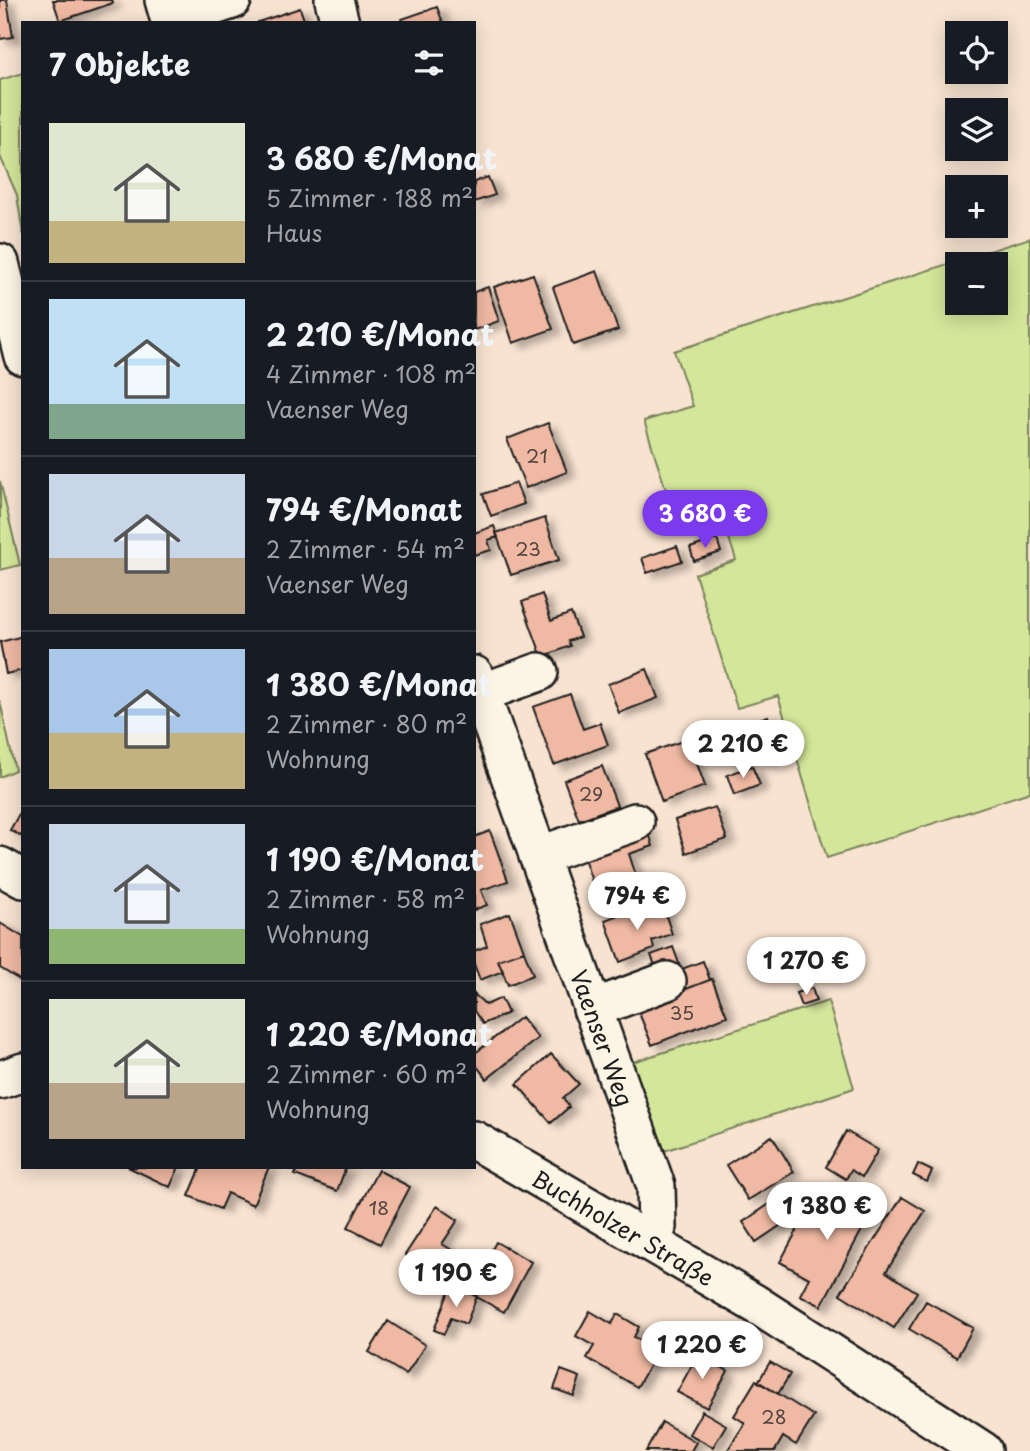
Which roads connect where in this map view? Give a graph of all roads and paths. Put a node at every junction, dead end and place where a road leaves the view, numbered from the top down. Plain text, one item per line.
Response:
1 (164, 0) edge
2 (232, 0) edge
3 (334, 0) edge
4 (340, 21) edge
5 (21, 254) edge
6 (0, 261) edge
7 (21, 348) edge
8 (539, 672) dead end
9 (477, 684) edge
10 (635, 822) dead end
11 (538, 856) junction
12 (0, 866) edge
13 (21, 878) edge
14 (667, 981) dead end
15 (592, 1009) junction
16 (21, 1073) edge
17 (0, 1080) edge
18 (476, 1141) edge
19 (649, 1242) junction
20 (983, 1451) edge

1 - 2 street
3 - 4 street
5 - 6 street
6 - 7 street
8 - 9 street
9 - 11 street, Vaenser Weg
10 - 11 street
11 - 15 street, Vaenser Weg
12 - 13 street
14 - 15 street
15 - 19 street, Vaenser Weg
16 - 17 street
18 - 19 street, Buchholzer Straße
19 - 20 street, Buchholzer Straße

